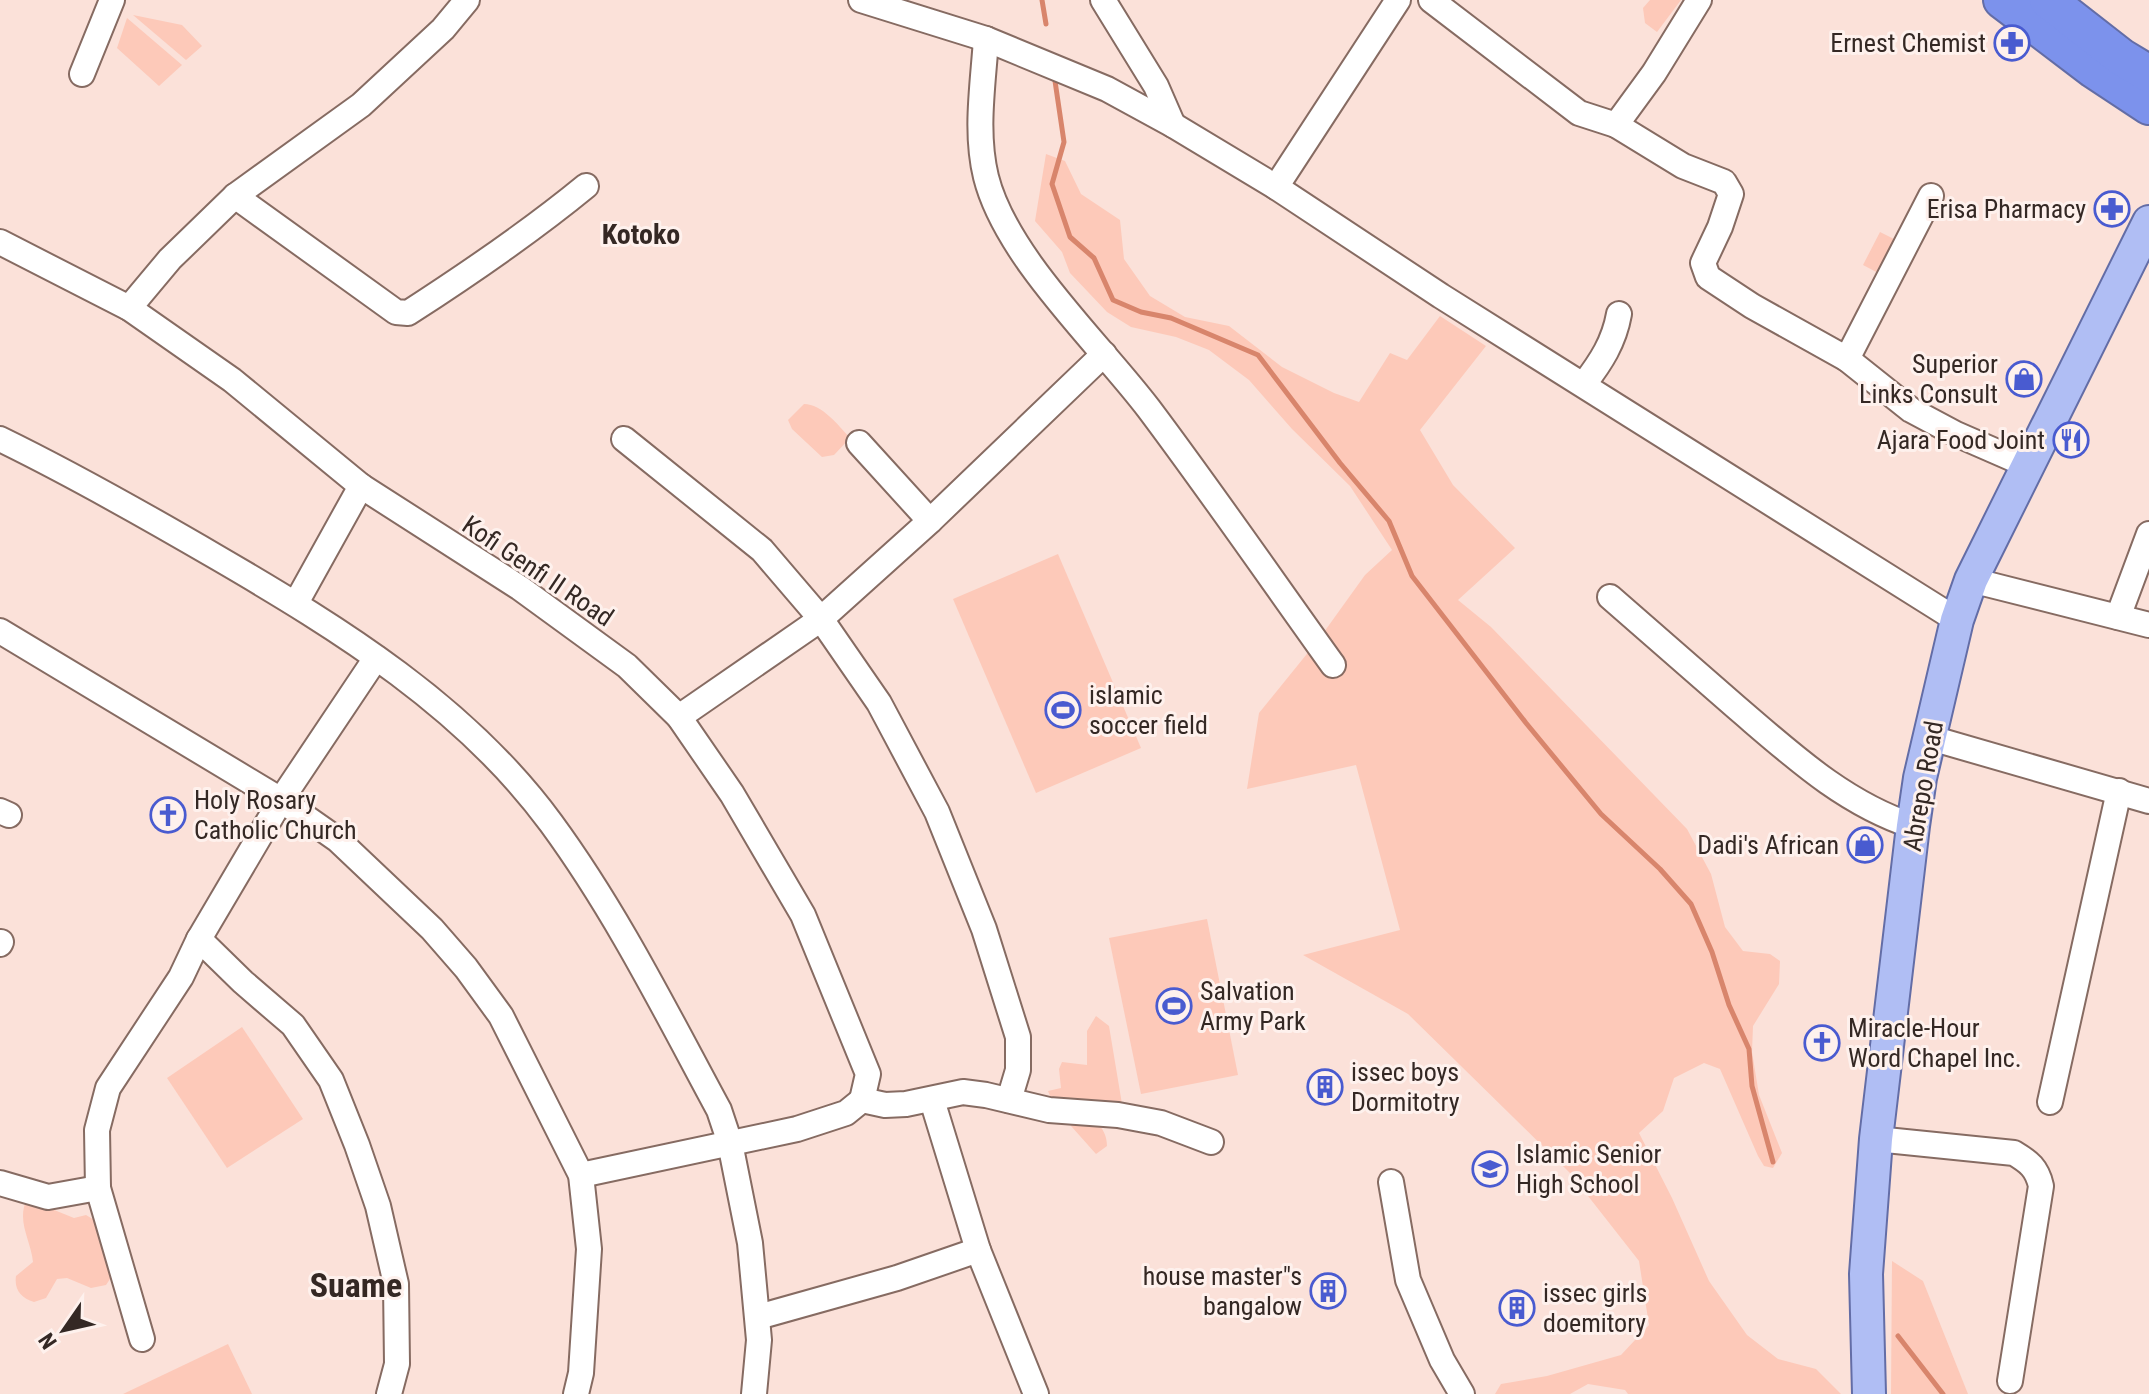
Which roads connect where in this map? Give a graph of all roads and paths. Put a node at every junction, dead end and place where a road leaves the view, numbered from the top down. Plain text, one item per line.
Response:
1 (112, 0) edge
2 (467, 0) edge
3 (861, 0) edge
4 (1103, 0) edge
5 (1398, 0) edge
6 (1431, 0) edge
7 (1699, 0) edge
8 (2002, 0) edge
9 (2048, 0) edge
10 (986, 39) junction
11 (82, 74) dead end
12 (2149, 74) edge
13 (2149, 106) edge
14 (1173, 125) junction
15 (1616, 125) junction
16 (586, 186) dead end
17 (1276, 187) junction
18 (235, 196) junction
19 (1931, 196) dead end
20 (2149, 222) edge
21 (0, 242) edge
22 (129, 308) junction
23 (1619, 314) dead end
24 (1104, 354) junction
25 (1847, 359) junction
26 (1584, 384) junction
27 (0, 439) edge
28 (624, 439) dead end
29 (859, 443) dead end
30 (2027, 465) junction
31 (361, 486) junction
32 (930, 521) junction
33 (2149, 534) edge
34 (1971, 580) junction
35 (1610, 597) dead end
36 (296, 603) junction
37 (2118, 617) junction
38 (821, 619) junction
39 (1957, 620) junction
40 (2149, 625) edge
41 (0, 631) edge
42 (376, 658) junction
43 (1333, 665) dead end
44 (679, 717) junction
45 (1931, 738) junction
46 (2119, 791) junction
47 (281, 800) junction
48 (2149, 801) edge
49 (1913, 826) junction
50 (199, 939) junction
51 (862, 1100) junction
52 (932, 1100) junction
53 (1009, 1100) junction
54 (2050, 1102) dead end
55 (1876, 1139) junction
56 (1211, 1142) dead end
57 (730, 1143) junction
58 (581, 1175) junction
59 (1391, 1182) dead end
60 (0, 1183) edge
61 (98, 1188) junction
62 (978, 1250) junction
63 (758, 1317) junction
64 (142, 1339) dead end
65 (2010, 1381) dead end
66 (389, 1394) edge
67 (576, 1394) edge
68 (754, 1394) edge
69 (1036, 1394) edge
70 (1462, 1394) edge
71 (1869, 1394) edge

1 - 11 street
2 - 18 street
3 - 10 street
4 - 14 street
5 - 17 street
6 - 15 street
7 - 15 street
8 - 13 highway
9 - 12 highway
10 - 14 street
10 - 24 street
14 - 17 street
15 - 25 street
16 - 18 street
17 - 26 street
18 - 22 street
19 - 25 street
20 - 30 main road, Abrepo Road
21 - 22 street, Kofi Genfi II Road
22 - 31 street, Kofi Genfi II Road
23 - 26 street
24 - 32 street
24 - 43 street
25 - 30 street
26 - 39 street
27 - 36 street
28 - 38 street
29 - 32 street
30 - 34 main road, Abrepo Road
31 - 36 street
31 - 44 street, Kofi Genfi II Road
32 - 38 street
33 - 37 street
34 - 37 street
34 - 39 main road, Abrepo Road
35 - 49 street
36 - 42 street
37 - 40 street
38 - 44 street
38 - 53 street
39 - 45 main road, Abrepo Road
41 - 47 street
42 - 47 street
42 - 57 street
44 - 51 street, Kofi Genfi II Road
45 - 46 street
45 - 49 main road, Abrepo Road
46 - 48 street
46 - 54 street
47 - 50 street
47 - 58 street
49 - 55 main road, Abrepo Road
50 - 61 street
50 - 66 street
51 - 52 street
51 - 57 street
52 - 53 street
52 - 62 street
53 - 56 street
55 - 65 street
55 - 71 main road, Abrepo Road
57 - 58 street
57 - 63 street
58 - 67 street
59 - 70 street
60 - 61 street
61 - 64 street
62 - 63 street
62 - 69 street
63 - 68 street

